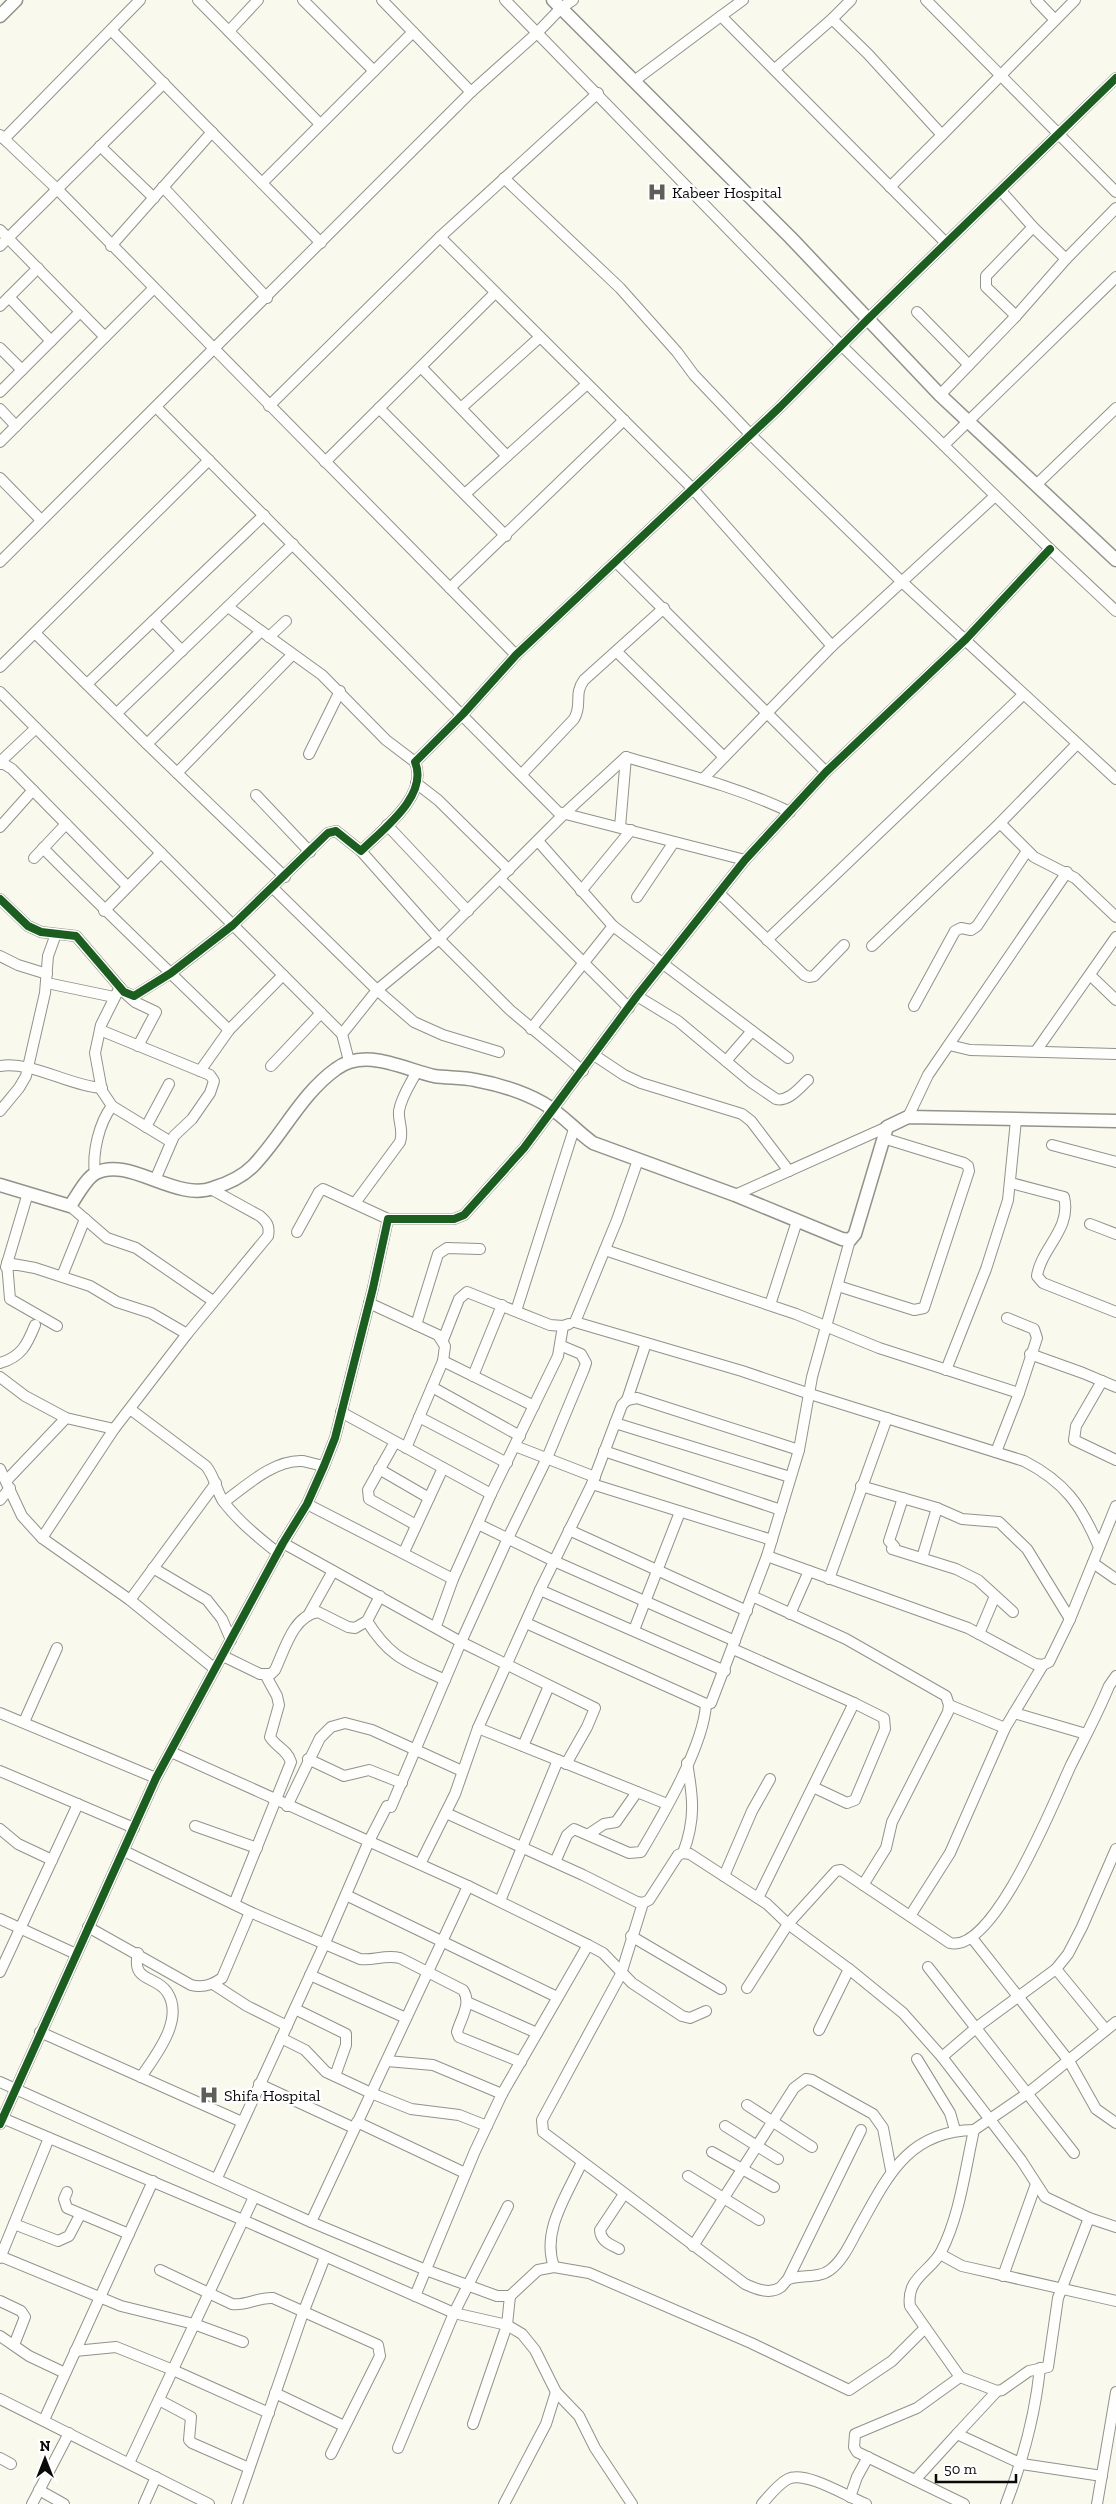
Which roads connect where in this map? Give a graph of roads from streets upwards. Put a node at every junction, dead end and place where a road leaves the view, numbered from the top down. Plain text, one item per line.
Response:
1 (16, 0) edge
2 (140, 0) edge
3 (198, 0) edge
4 (258, 0) edge
5 (303, 0) edge
6 (382, 0) edge
7 (505, 0) edge
8 (573, 0) edge
9 (743, 0) edge
10 (851, 0) edge
11 (926, 0) edge
12 (1036, 0) edge
13 (1075, 0) edge
14 (557, 4) edge
15 (0, 16) edge
16 (721, 16) junction
17 (832, 19) junction
18 (1055, 20) junction
19 (111, 30) junction
20 (229, 31) junction
21 (413, 32) junction
22 (537, 33) junction
23 (775, 69) junction
24 (374, 71) junction
25 (1000, 74) junction
26 (1116, 78) edge
27 (634, 81) junction
28 (164, 83) junction
29 (471, 92) junction
30 (598, 93) junction
31 (320, 124) junction
32 (212, 132) junction
33 (1059, 134) junction
34 (942, 135) junction
35 (2, 136) edge
36 (100, 146) junction
37 (504, 178) junction
38 (262, 183) junction
39 (163, 187) junction
40 (890, 187) junction
41 (57, 189) junction
42 (1001, 191) junction
43 (1116, 192) edge
44 (154, 198) junction
45 (1116, 208) edge
46 (1033, 227) junction
47 (0, 230) edge
48 (440, 237) junction
49 (8, 238) junction
50 (321, 243) junction
51 (946, 243) junction
52 (0, 246) edge
53 (111, 246) junction
54 (1066, 259) junction
55 (38, 268) junction
56 (1116, 277) edge
57 (153, 289) junction
58 (495, 293) junction
59 (9, 297) junction
60 (267, 298) junction
61 (0, 306) edge
62 (80, 312) junction
63 (917, 312) dead end
64 (1016, 316) junction
65 (868, 319) junction
66 (105, 337) junction
67 (540, 337) junction
68 (51, 341) junction
69 (841, 344) junction
70 (0, 348) edge
71 (214, 350) junction
72 (968, 365) junction
73 (421, 367) junction
74 (22, 370) junction
75 (587, 384) junction
76 (0, 392) edge
77 (940, 395) junction
78 (270, 406) junction
79 (156, 407) junction
80 (379, 408) junction
81 (461, 408) junction
82 (1116, 408) edge
83 (0, 409) edge
84 (624, 420) junction
85 (968, 420) junction
86 (16, 426) junction
87 (750, 435) junction
88 (0, 442) edge
89 (944, 445) junction
90 (507, 456) junction
91 (209, 460) junction
92 (325, 462) junction
93 (0, 478) edge
94 (1036, 486) junction
95 (694, 489) junction
96 (465, 494) junction
97 (995, 496) junction
98 (264, 515) junction
99 (41, 520) junction
100 (506, 536) junction
101 (293, 544) junction
102 (1050, 549) junction
103 (1113, 553) edge
104 (0, 562) edge
105 (616, 562) junction
106 (901, 580) junction
107 (450, 588) junction
108 (228, 607) junction
109 (664, 608) junction
110 (1116, 611) edge
111 (153, 621) junction
112 (286, 621) dead end
113 (35, 632) junction
114 (265, 634) junction
115 (966, 639) junction
116 (832, 646) junction
117 (182, 651) junction
118 (617, 652) junction
119 (292, 655) junction
120 (516, 655) junction
121 (0, 667) edge
122 (87, 684) junction
123 (340, 691) junction
124 (0, 692) edge
125 (1023, 695) junction
126 (117, 713) junction
127 (768, 713) junction
128 (463, 714) junction
129 (36, 727) junction
130 (147, 744) junction
131 (1077, 744) junction
132 (309, 754) dead end
133 (626, 757) junction
134 (724, 757) junction
135 (414, 762) junction
136 (0, 763) edge
137 (826, 772) junction
138 (177, 773) junction
139 (522, 774) junction
140 (703, 779) junction
141 (1116, 779) edge
142 (416, 783) junction
143 (33, 790) junction
144 (256, 795) dead end
145 (790, 812) junction
146 (565, 813) junction
147 (1000, 823) junction
148 (66, 824) junction
149 (387, 825) junction
150 (0, 827) edge
151 (620, 827) junction
152 (631, 830) junction
153 (538, 841) junction
154 (674, 842) junction
155 (43, 848) junction
156 (1027, 851) junction
157 (310, 852) junction
158 (361, 852) junction
159 (161, 853) junction
160 (34, 858) dead end
161 (745, 860) junction
162 (509, 870) junction
163 (1067, 872) junction
164 (285, 877) junction
165 (500, 878) junction
166 (127, 886) junction
167 (273, 888) junction
168 (581, 891) junction
169 (720, 894) junction
170 (637, 897) dead end
171 (0, 899) edge
172 (104, 911) junction
173 (468, 911) junction
174 (1116, 917) edge
175 (233, 925) junction
176 (613, 926) junction
177 (56, 934) junction
178 (1116, 937) edge
179 (439, 939) junction
180 (767, 940) junction
181 (844, 945) dead end
182 (872, 946) dead end
183 (0, 956) edge
184 (585, 964) junction
185 (662, 965) junction
186 (171, 973) junction
187 (283, 975) junction
188 (1090, 975) junction
189 (47, 978) junction
190 (377, 990) junction
191 (124, 991) junction
192 (637, 996) junction
193 (114, 998) junction
194 (1116, 1000) edge
195 (914, 1006) dead end
196 (629, 1008) junction
197 (321, 1013) junction
198 (531, 1029) junction
199 (100, 1030) junction
200 (229, 1030) junction
201 (752, 1032) junction
202 (342, 1034) junction
203 (949, 1045) junction
204 (138, 1046) junction
205 (1036, 1051) junction
206 (499, 1052) dead end
207 (1116, 1054) edge
208 (594, 1055) junction
209 (788, 1058) dead end
210 (349, 1061) junction
211 (726, 1061) junction
212 (0, 1066) edge
213 (271, 1066) dead end
214 (27, 1070) junction
215 (200, 1071) junction
216 (417, 1071) junction
217 (582, 1071) junction
218 (808, 1080) dead end
219 (169, 1084) dead end
220 (102, 1088) junction
221 (112, 1106) junction
222 (554, 1110) junction
223 (0, 1111) edge
224 (908, 1116) junction
225 (1016, 1120) junction
226 (1116, 1121) edge
227 (146, 1126) junction
228 (574, 1129) junction
229 (885, 1132) junction
230 (172, 1142) junction
231 (1052, 1145) dead end
232 (638, 1160) junction
233 (1116, 1162) edge
234 (789, 1171) junction
235 (95, 1174) junction
236 (156, 1180) junction
237 (1011, 1183) junction
238 (0, 1185) edge
239 (211, 1189) junction
240 (28, 1194) junction
241 (736, 1195) junction
242 (355, 1203) junction
243 (70, 1206) junction
244 (85, 1219) junction
245 (388, 1219) junction
246 (797, 1220) junction
247 (1090, 1224) dead end
248 (298, 1232) dead end
249 (1116, 1234) edge
250 (850, 1240) junction
251 (480, 1249) dead end
252 (606, 1250) junction
253 (7, 1263) junction
254 (62, 1276) junction
255 (2, 1286) dead end
256 (838, 1286) junction
257 (213, 1301) junction
258 (369, 1304) junction
259 (502, 1305) junction
260 (770, 1305) junction
261 (516, 1311) junction
262 (1116, 1312) edge
263 (1007, 1318) dead end
264 (575, 1322) junction
265 (35, 1325) dead end
266 (416, 1325) junction
267 (57, 1326) dead end
268 (563, 1326) junction
269 (828, 1326) junction
270 (187, 1334) junction
271 (443, 1340) junction
272 (646, 1343) junction
273 (562, 1346) junction
274 (1030, 1354) junction
275 (443, 1361) junction
276 (0, 1363) edge
277 (946, 1370) junction
278 (473, 1376) junction
279 (0, 1377) edge
280 (1102, 1381) junction
281 (432, 1387) junction
282 (1116, 1387) edge
283 (1019, 1393) junction
284 (810, 1394) junction
285 (627, 1400) junction
286 (534, 1406) junction
287 (130, 1409) junction
288 (341, 1412) junction
289 (420, 1416) junction
290 (66, 1418) junction
291 (888, 1418) junction
292 (615, 1423) junction
293 (114, 1429) junction
294 (520, 1436) junction
295 (395, 1442) junction
296 (515, 1446) junction
297 (406, 1448) junction
298 (799, 1450) junction
299 (604, 1451) junction
300 (996, 1452) junction
301 (547, 1458) junction
302 (1116, 1460) edge
303 (506, 1463) junction
304 (324, 1466) junction
305 (443, 1468) junction
306 (0, 1469) edge
307 (379, 1469) junction
308 (790, 1476) junction
309 (593, 1481) junction
310 (216, 1483) junction
311 (8, 1484) junction
312 (861, 1486) junction
313 (491, 1494) junction
314 (429, 1498) junction
315 (904, 1498) junction
316 (0, 1500) edge
317 (224, 1502) junction
318 (307, 1504) junction
319 (1116, 1506) edge
320 (937, 1508) junction
321 (780, 1510) junction
322 (680, 1512) junction
323 (478, 1524) junction
324 (416, 1525) junction
325 (569, 1530) junction
326 (42, 1538) junction
327 (508, 1538) junction
328 (772, 1540) junction
329 (1099, 1547) junction
330 (281, 1548) junction
331 (404, 1552) junction
332 (767, 1556) junction
333 (922, 1558) junction
334 (554, 1561) junction
335 (1093, 1563) junction
336 (153, 1568) junction
337 (333, 1571) junction
338 (657, 1571) junction
339 (809, 1571) junction
340 (829, 1578) junction
341 (453, 1579) junction
342 (1116, 1579) edge
343 (540, 1590) junction
344 (380, 1596) junction
345 (752, 1596) junction
346 (995, 1596) junction
347 (130, 1600) junction
348 (645, 1602) junction
349 (747, 1611) junction
350 (1014, 1612) dead end
351 (309, 1614) junction
352 (790, 1614) junction
353 (1070, 1619) junction
354 (367, 1621) junction
355 (526, 1623) junction
356 (436, 1626) junction
357 (634, 1630) junction
358 (979, 1634) junction
359 (231, 1640) junction
360 (461, 1642) junction
361 (734, 1645) junction
362 (57, 1648) dead end
363 (223, 1656) junction
364 (506, 1665) junction
365 (1043, 1665) junction
366 (215, 1670) junction
367 (725, 1671) junction
368 (266, 1676) junction
369 (1116, 1676) edge
370 (445, 1680) junction
371 (549, 1686) junction
372 (854, 1703) junction
373 (706, 1704) junction
374 (949, 1705) junction
375 (0, 1712) edge
376 (1014, 1713) junction
377 (24, 1722) junction
378 (478, 1728) junction
379 (1005, 1728) junction
380 (1086, 1734) junction
381 (523, 1746) junction
382 (416, 1750) junction
383 (170, 1752) junction
384 (308, 1759) junction
385 (562, 1762) junction
386 (687, 1763) junction
387 (0, 1771) edge
388 (462, 1771) junction
389 (156, 1778) junction
390 (770, 1780) dead end
391 (402, 1783) junction
392 (813, 1787) junction
393 (637, 1792) junction
394 (277, 1799) junction
395 (78, 1804) junction
396 (667, 1804) junction
397 (287, 1806) junction
398 (446, 1813) junction
399 (195, 1826) dead end
400 (134, 1828) junction
401 (0, 1829) edge
402 (589, 1834) junction
403 (369, 1841) junction
404 (523, 1847) junction
405 (257, 1848) junction
406 (1116, 1850) edge
407 (124, 1851) junction
408 (683, 1853) junction
409 (52, 1860) junction
410 (555, 1862) junction
411 (420, 1864) junction
412 (724, 1876) junction
413 (863, 1884) junction
414 (468, 1886) junction
415 (346, 1895) junction
416 (758, 1898) junction
417 (500, 1901) junction
418 (643, 1903) junction
419 (234, 1904) junction
420 (250, 1912) junction
421 (910, 1916) junction
422 (0, 1919) edge
423 (788, 1924) junction
424 (88, 1927) junction
425 (20, 1928) junction
426 (631, 1936) junction
427 (972, 1938) junction
428 (442, 1940) junction
429 (324, 1945) junction
430 (588, 1945) junction
431 (138, 1953) junction
432 (76, 1954) junction
433 (3, 1959) edge
434 (928, 1968) dead end
435 (849, 1969) junction
436 (1056, 1969) junction
437 (0, 1972) edge
438 (427, 1972) junction
439 (621, 1974) junction
440 (310, 1976) junction
441 (213, 1984) junction
442 (748, 1988) dead end
443 (720, 1989) dead end
444 (1019, 1995) junction
445 (557, 1997) junction
446 (467, 2002) junction
447 (295, 2009) junction
448 (706, 2012) dead end
449 (406, 2018) junction
450 (1116, 2022) edge
451 (287, 2026) junction
452 (977, 2028) junction
453 (818, 2030) dead end
454 (1106, 2030) junction
455 (40, 2032) junction
456 (537, 2033) junction
457 (281, 2038) junction
458 (942, 2057) junction
459 (917, 2059) dead end
460 (387, 2061) junction
461 (1069, 2061) junction
462 (521, 2062) junction
463 (334, 2076) junction
464 (141, 2077) junction
465 (0, 2082) edge
466 (259, 2084) junction
467 (16, 2088) junction
468 (371, 2093) junction
469 (1028, 2093) junction
470 (502, 2094) junction
471 (747, 2105) dead end
472 (1, 2120) edge
473 (990, 2121) junction
474 (242, 2122) junction
475 (774, 2122) junction
476 (1116, 2123) edge
477 (356, 2125) junction
478 (487, 2126) junction
479 (725, 2126) dead end
480 (861, 2130) dead end
481 (955, 2130) junction
482 (974, 2130) junction
483 (48, 2138) junction
484 (812, 2146) dead end
485 (758, 2147) junction
486 (712, 2152) dead end
487 (1074, 2154) dead end
488 (778, 2159) dead end
489 (582, 2162) junction
490 (891, 2170) junction
491 (742, 2171) junction
492 (465, 2173) junction
493 (688, 2176) dead end
494 (217, 2178) junction
495 (153, 2181) junction
496 (1036, 2184) junction
497 (774, 2187) dead end
498 (67, 2192) dead end
499 (624, 2194) junction
500 (254, 2197) junction
501 (724, 2199) junction
502 (508, 2206) dead end
503 (80, 2215) junction
504 (1089, 2218) junction
505 (242, 2220) junction
506 (759, 2220) dead end
507 (311, 2222) junction
508 (14, 2224) junction
509 (1116, 2226) edge
510 (129, 2234) junction
511 (693, 2246) junction
512 (619, 2249) dead end
513 (940, 2254) junction
514 (0, 2257) edge
515 (325, 2257) junction
516 (554, 2267) junction
517 (160, 2270) dead end
518 (426, 2270) junction
519 (1003, 2276) junction
520 (788, 2279) junction
521 (467, 2287) junction
522 (1061, 2290) junction
523 (210, 2292) junction
524 (414, 2296) junction
525 (510, 2296) junction
526 (100, 2298) junction
527 (0, 2301) edge
528 (1116, 2301) edge
529 (303, 2313) junction
530 (454, 2313) junction
531 (194, 2324) junction
532 (507, 2325) junction
533 (925, 2328) junction
534 (0, 2336) edge
535 (242, 2342) dead end
536 (14, 2345) junction
537 (76, 2351) junction
538 (1040, 2368) junction
539 (173, 2370) junction
540 (65, 2373) junction
541 (960, 2378) junction
542 (997, 2391) junction
543 (556, 2392) junction
544 (1116, 2392) edge
545 (275, 2393) junction
546 (0, 2399) edge
547 (159, 2400) junction
548 (269, 2413) junction
549 (1114, 2416) edge
550 (44, 2420) junction
551 (473, 2424) dead end
552 (344, 2426) junction
553 (69, 2433) junction
554 (956, 2434) junction
555 (398, 2448) dead end
556 (330, 2454) dead end
557 (868, 2457) junction
558 (0, 2458) edge
559 (129, 2463) junction
560 (11, 2464) dead end
561 (1022, 2464) junction
562 (249, 2468) junction
563 (1102, 2476) junction
564 (156, 2477) junction
565 (915, 2480) junction
566 (39, 2490) junction
567 (850, 2497) junction
568 (32, 2504) edge
569 (64, 2504) edge
570 (144, 2504) edge
571 (209, 2504) edge
572 (236, 2504) edge
573 (504, 2504) edge
574 (632, 2504) edge
575 (762, 2504) edge
576 (866, 2504) edge
577 (964, 2504) edge
578 (1006, 2504) edge
579 (1097, 2504) edge

1 - 15 street
2 - 19 street
3 - 20 street
4 - 20 street
5 - 24 street
6 - 21 street
7 - 22 street
8 - 14 street
9 - 16 street
10 - 17 street
11 - 25 street
12 - 18 street
13 - 18 street
14 - 22 street
14 - 27 street
16 - 23 street
16 - 27 street
17 - 23 street
17 - 34 street
18 - 25 street
19 - 28 street
19 - 35 street
20 - 31 street
21 - 24 street
21 - 29 street
22 - 29 street
22 - 30 street
23 - 40 street
24 - 31 street
25 - 33 street
25 - 34 street
26 - 33 street
27 - 65 street
28 - 32 street
28 - 36 street
29 - 50 street
30 - 37 street
30 - 69 street
31 - 38 street
32 - 38 street
32 - 39 street
33 - 42 street
33 - 43 street
34 - 40 street
35 - 41 street
36 - 41 street
36 - 44 street
37 - 48 street
37 - 87 street
38 - 50 street
39 - 44 street
39 - 60 street
40 - 51 street
41 - 49 street
41 - 53 street
42 - 46 street
42 - 51 street
44 - 53 street
45 - 54 street
46 - 54 street
46 - 64 street
47 - 49 street
48 - 58 street
48 - 78 street
49 - 52 street
49 - 55 street
50 - 60 street
51 - 65 street
53 - 57 street
54 - 64 street
55 - 59 street
55 - 62 street
56 - 85 street
57 - 66 street
57 - 71 street
58 - 67 street
58 - 73 street
59 - 61 street
59 - 68 street
60 - 71 street
62 - 66 street
62 - 68 street
63 - 72 street
64 - 72 street
65 - 69 street
65 - 77 street
66 - 86 street
67 - 75 street
67 - 81 street
68 - 74 street
69 - 87 street
69 - 89 street
70 - 74 street
71 - 78 street
71 - 79 street
72 - 77 street
73 - 80 street
73 - 81 street
74 - 76 street
75 - 84 street
75 - 90 street
77 - 85 street
78 - 92 street
79 - 91 street
79 - 99 street
80 - 92 street
80 - 96 street
81 - 90 street
82 - 94 street
83 - 86 street
84 - 95 street
84 - 100 street
85 - 89 street
85 - 94 street
86 - 88 street
87 - 95 street
87 - 106 street
89 - 97 street
90 - 96 street
91 - 98 street
91 - 113 street
92 - 107 street
93 - 99 street
94 - 103 street
95 - 105 street
95 - 116 street
96 - 100 street
97 - 102 street
97 - 106 street
98 - 101 street
98 - 111 street
99 - 104 street
100 - 107 street
101 - 108 street
101 - 128 street
102 - 110 street
102 - 115 street
105 - 109 street
105 - 120 street
106 - 115 street
106 - 116 street
107 - 120 street
108 - 114 street
108 - 117 street
109 - 118 street
109 - 127 street
111 - 117 street
111 - 122 street
112 - 114 street
113 - 121 street
113 - 122 street
114 - 119 street
114 - 130 street
115 - 125 street
115 - 137 street
116 - 127 street
117 - 126 street
118 - 134 street
118 - 139 street
119 - 123 street
119 - 138 street
120 - 128 street
122 - 126 street
123 - 132 street
123 - 135 street
124 - 129 street
125 - 131 street
125 - 180 street
126 - 130 street
127 - 134 street
127 - 137 street
128 - 135 street
128 - 139 street
129 - 136 street
129 - 159 street
130 - 138 street
131 - 141 street
131 - 147 street
133 - 140 street
133 - 146 street
133 - 151 street
134 - 140 street
135 - 142 street
136 - 143 street
137 - 145 street
138 - 164 street
139 - 146 street
140 - 145 street
142 - 149 street
142 - 162 street
143 - 148 street
143 - 150 street
144 - 157 street
145 - 161 street
146 - 151 street
146 - 153 street
147 - 156 street
147 - 182 street
148 - 155 street
148 - 166 street
149 - 158 street
149 - 173 street
151 - 152 street
152 - 154 street
152 - 168 street
153 - 162 street
153 - 168 street
154 - 161 street
154 - 170 street
155 - 160 street
155 - 172 street
156 - 163 street
156 - 195 street
157 - 158 street
157 - 164 street
158 - 179 street
159 - 166 street
159 - 175 street
161 - 169 street
162 - 165 street
163 - 174 street
163 - 203 street
164 - 167 street
165 - 173 street
165 - 184 street
166 - 172 street
167 - 175 street
167 - 190 street
168 - 176 street
169 - 180 street
169 - 185 street
171 - 177 street
172 - 186 street
173 - 179 street
175 - 186 street
175 - 187 street
176 - 184 street
176 - 185 street
177 - 189 street
177 - 191 street
178 - 188 street
179 - 190 street
179 - 198 street
180 - 181 street
183 - 189 street
184 - 196 street
184 - 198 street
185 - 192 street
185 - 201 street
186 - 191 street
186 - 200 street
187 - 197 street
187 - 200 street
188 - 194 street
188 - 205 street
189 - 193 street
189 - 214 street
190 - 202 street
190 - 206 street
191 - 193 street
191 - 204 street
192 - 196 street
192 - 211 street
193 - 199 street
196 - 208 street
197 - 202 street
197 - 213 street
198 - 217 street
199 - 204 street
199 - 220 street
200 - 215 street
201 - 209 street
201 - 211 street
202 - 210 street
203 - 205 street
203 - 224 street
204 - 215 street
205 - 207 street
208 - 217 street
208 - 234 street
210 - 216 street
210 - 239 street
211 - 218 street
212 - 214 street
214 - 220 street
214 - 223 street
215 - 230 street
216 - 222 street
216 - 242 street
217 - 222 street
219 - 227 street
220 - 221 street
221 - 227 street
221 - 235 street
222 - 228 street
222 - 245 street
224 - 225 street
224 - 229 street
225 - 226 street
225 - 237 street
227 - 230 street
228 - 232 street
228 - 261 street
229 - 234 street
229 - 250 street
229 - 256 street
230 - 236 street
231 - 233 street
232 - 241 street
232 - 252 street
234 - 241 street
235 - 236 street
235 - 243 street
236 - 239 street
237 - 262 street
237 - 277 street
238 - 240 street
239 - 257 street
240 - 243 street
240 - 253 street
241 - 246 street
242 - 245 street
242 - 248 street
243 - 244 street
244 - 254 street
244 - 257 street
245 - 258 street
246 - 250 street
246 - 260 street
247 - 249 street
250 - 256 street
251 - 266 street
252 - 260 street
252 - 264 street
253 - 254 street
253 - 255 street
253 - 267 street
254 - 270 street
256 - 269 street
257 - 270 street
258 - 266 street
258 - 288 street
259 - 261 street
259 - 271 street
259 - 278 street
260 - 269 street
261 - 268 street
263 - 274 street
264 - 268 street
264 - 272 street
265 - 276 street
266 - 271 street
268 - 273 street
269 - 277 street
269 - 284 street
270 - 287 street
271 - 275 street
272 - 284 street
272 - 285 street
273 - 286 street
273 - 301 street
274 - 280 street
274 - 283 street
275 - 278 street
275 - 281 street
277 - 283 street
278 - 286 street
279 - 290 street
280 - 282 street
280 - 302 street
281 - 289 street
281 - 294 street
283 - 300 street
284 - 291 street
284 - 298 street
285 - 292 street
285 - 298 street
286 - 294 street
287 - 293 street
287 - 310 street
288 - 295 street
288 - 304 street
289 - 297 street
289 - 303 street
290 - 293 street
290 - 311 street
291 - 300 street
291 - 312 street
292 - 299 street
292 - 308 street
293 - 326 street
294 - 296 street
295 - 297 street
295 - 307 street
296 - 301 street
296 - 303 street
297 - 305 street
298 - 308 street
299 - 309 street
299 - 321 street
300 - 329 street
301 - 309 street
301 - 327 street
303 - 313 street
304 - 317 street
304 - 318 street
305 - 313 street
305 - 314 street
306 - 311 street
307 - 314 street
307 - 324 street
308 - 321 street
309 - 322 street
309 - 325 street
310 - 317 street
310 - 336 street
311 - 316 street
311 - 326 street
312 - 315 street
312 - 340 street
313 - 323 street
314 - 324 street
315 - 320 street
315 - 333 street
317 - 330 street
318 - 330 street
318 - 331 street
319 - 329 street
320 - 333 street
320 - 353 street
321 - 328 street
322 - 328 street
322 - 338 street
323 - 327 street
323 - 341 street
324 - 331 street
325 - 334 street
325 - 338 street
326 - 347 street
327 - 334 street
327 - 360 street
328 - 332 street
329 - 335 street
330 - 337 street
330 - 359 street
331 - 341 street
332 - 339 street
332 - 345 street
333 - 346 street
334 - 343 street
334 - 348 street
335 - 342 street
335 - 353 street
336 - 347 street
336 - 359 street
337 - 344 street
337 - 351 street
338 - 348 street
338 - 349 street
339 - 340 street
339 - 352 street
340 - 358 street
341 - 356 street
343 - 355 street
343 - 357 street
344 - 354 street
344 - 356 street
345 - 349 street
345 - 352 street
346 - 350 street
346 - 358 street
347 - 366 street
348 - 357 street
348 - 361 street
349 - 361 street
351 - 354 street
351 - 368 street
352 - 374 street
353 - 365 street
354 - 370 street
355 - 364 street
355 - 373 street
356 - 360 street
357 - 367 street
358 - 365 street
359 - 363 street
360 - 364 street
360 - 370 street
361 - 367 street
361 - 372 street
362 - 377 street
363 - 366 street
363 - 368 street
364 - 371 street
364 - 378 street
365 - 376 street
366 - 383 street
367 - 373 street
368 - 394 street
369 - 380 street
370 - 382 street
371 - 381 street
371 - 385 street
372 - 392 street
372 - 392 street
373 - 386 street
374 - 379 street
374 - 413 street
375 - 377 street
376 - 379 street
376 - 380 street
377 - 389 street
378 - 381 street
378 - 388 street
379 - 421 street
380 - 427 street
381 - 385 street
382 - 384 street
382 - 388 street
382 - 391 street
383 - 389 street
383 - 394 street
384 - 391 street
384 - 397 street
385 - 393 street
385 - 404 street
386 - 396 street
386 - 408 street
387 - 395 street
388 - 398 street
389 - 400 street
390 - 412 street
391 - 403 street
392 - 416 street
393 - 396 street
393 - 402 street
394 - 397 street
394 - 405 street
395 - 400 street
395 - 409 street
396 - 402 street
397 - 403 street
398 - 404 street
398 - 411 street
399 - 405 street
400 - 407 street
401 - 409 street
402 - 410 street
403 - 411 street
403 - 415 street
404 - 410 street
404 - 417 street
405 - 419 street
406 - 436 street
407 - 419 street
407 - 424 street
408 - 412 street
408 - 418 street
409 - 425 street
410 - 418 street
411 - 414 street
412 - 416 street
413 - 421 street
413 - 423 street
414 - 417 street
414 - 428 street
415 - 428 street
415 - 429 street
416 - 423 street
417 - 430 street
418 - 426 street
419 - 420 street
420 - 429 street
420 - 441 street
421 - 427 street
422 - 425 street
423 - 435 street
423 - 442 street
424 - 431 street
424 - 432 street
425 - 432 street
425 - 433 street
426 - 439 street
426 - 443 street
427 - 444 street
428 - 438 street
428 - 445 street
429 - 438 street
429 - 440 street
430 - 439 street
430 - 445 street
431 - 441 street
431 - 464 street
432 - 455 street
433 - 437 street
434 - 452 street
435 - 453 street
435 - 458 street
436 - 444 street
436 - 454 street
438 - 446 street
438 - 449 street
439 - 448 street
439 - 489 street
440 - 447 street
440 - 449 street
441 - 451 street
444 - 452 street
444 - 461 street
445 - 456 street
446 - 456 street
446 - 462 street
447 - 451 street
447 - 463 street
449 - 460 street
450 - 454 street
451 - 457 street
452 - 458 street
452 - 469 street
454 - 461 street
455 - 464 street
455 - 467 street
456 - 462 street
457 - 463 street
457 - 466 street
458 - 473 street
459 - 481 street
460 - 468 street
460 - 470 street
461 - 469 street
461 - 476 street
462 - 470 street
463 - 468 street
464 - 474 street
465 - 467 street
466 - 474 street
466 - 477 street
467 - 472 street
467 - 494 street
468 - 477 street
468 - 478 street
469 - 473 street
469 - 487 street
470 - 478 street
471 - 475 street
472 - 483 street
473 - 482 street
473 - 496 street
474 - 494 street
475 - 484 street
475 - 485 street
475 - 490 street
477 - 492 street
477 - 507 street
478 - 492 street
479 - 485 street
480 - 520 street
481 - 482 street
481 - 490 street
482 - 513 street
483 - 495 street
483 - 508 street
485 - 488 street
485 - 491 street
486 - 491 street
489 - 499 street
489 - 516 street
490 - 520 street
491 - 497 street
491 - 501 street
492 - 518 street
493 - 501 street
494 - 500 street
495 - 505 street
495 - 510 street
496 - 504 street
496 - 519 street
498 - 503 street
499 - 511 street
499 - 512 street
500 - 505 street
500 - 507 street
501 - 506 street
501 - 511 street
502 - 521 street
503 - 508 street
503 - 510 street
504 - 509 street
504 - 522 street
505 - 515 street
505 - 523 street
507 - 518 street
508 - 514 street
510 - 526 street
511 - 520 street
513 - 519 street
513 - 533 street
514 - 526 street
515 - 524 street
515 - 529 street
516 - 525 street
516 - 533 street
517 - 523 street
518 - 521 street
518 - 524 street
519 - 522 street
521 - 525 street
521 - 530 street
522 - 528 street
522 - 538 street
523 - 529 street
523 - 531 street
524 - 530 street
525 - 532 street
526 - 531 street
526 - 537 street
527 - 536 street
529 - 545 street
529 - 552 street
530 - 532 street
530 - 555 street
531 - 535 street
531 - 539 street
532 - 543 street
532 - 551 street
533 - 541 street
534 - 536 street
536 - 540 street
537 - 539 street
537 - 540 street
538 - 542 street
538 - 561 street
539 - 547 street
539 - 548 street
540 - 550 street
541 - 542 street
541 - 557 street
542 - 554 street
543 - 573 street
543 - 574 street
544 - 549 street
545 - 548 street
545 - 552 street
546 - 550 street
547 - 559 street
547 - 562 street
548 - 562 street
549 - 563 street
550 - 553 street
552 - 556 street
553 - 559 street
553 - 566 street
554 - 561 street
554 - 565 street
557 - 565 street
557 - 567 street
558 - 560 street
559 - 564 street
561 - 563 street
561 - 578 street
562 - 572 street
563 - 579 street
564 - 570 street
564 - 571 street
565 - 577 street
566 - 568 street
566 - 569 street
567 - 575 street
567 - 576 street

